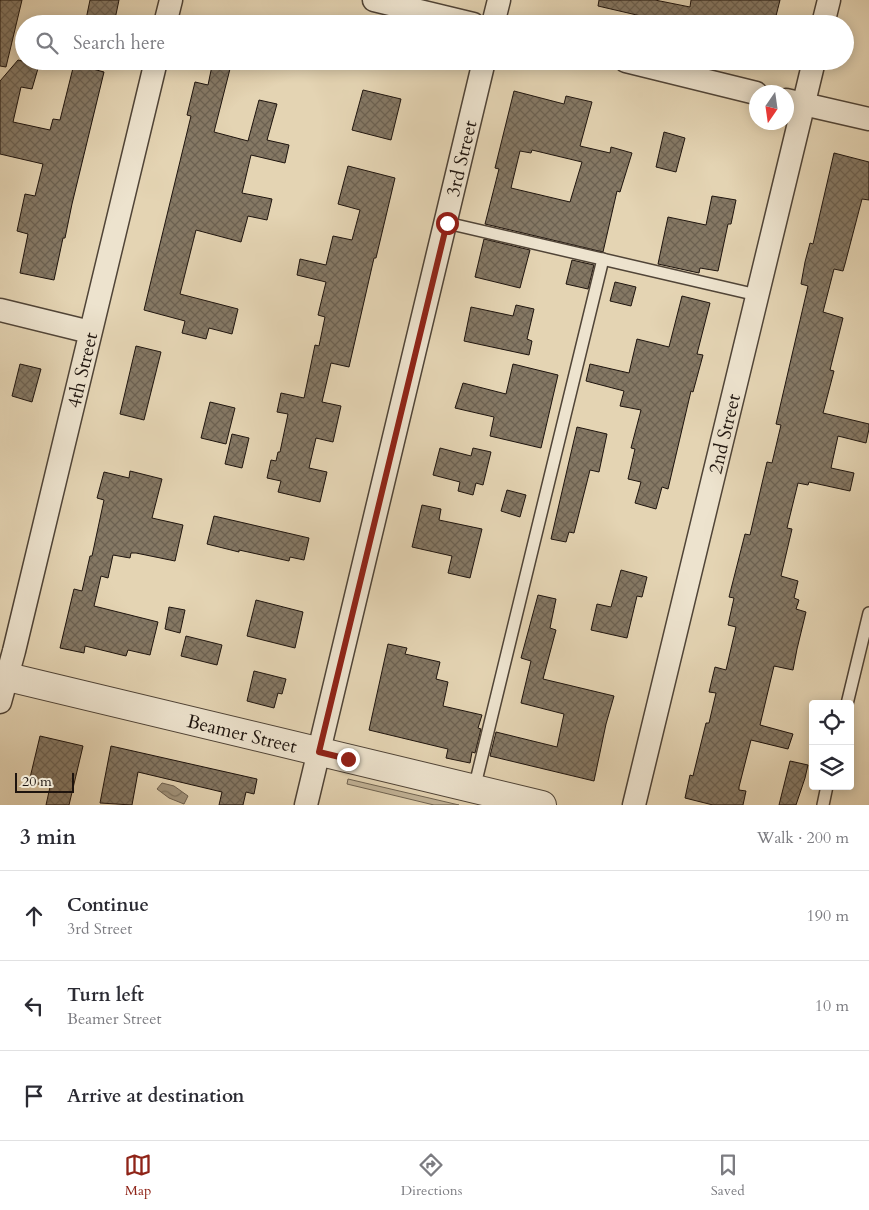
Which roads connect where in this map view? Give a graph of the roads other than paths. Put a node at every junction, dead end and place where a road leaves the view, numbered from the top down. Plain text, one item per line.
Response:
1 (171, 0) edge
2 (374, 0) edge
3 (499, 0) edge
4 (829, 0) edge
5 (167, 15) edge
6 (436, 15) edge
7 (495, 15) edge
8 (826, 15) edge
9 (154, 70) edge
10 (482, 70) edge
11 (663, 70) edge
12 (810, 70) edge
13 (749, 91) edge
14 (795, 102) edge
15 (869, 119) edge
16 (447, 223) junction
17 (603, 259) junction
18 (758, 295) junction
19 (0, 310) edge
20 (90, 332) junction
21 (869, 613) edge
22 (2, 684) edge
23 (848, 700) edge
24 (319, 752) junction
25 (474, 789) junction
26 (826, 790) edge
27 (306, 805) edge
28 (542, 805) edge
29 (634, 805) edge
30 (823, 805) edge

1 - 5 street
2 - 6 street
3 - 7 street
4 - 8 street
9 - 20 street, 4th Street
10 - 16 street, 3rd Street
11 - 13 street
12 - 14 street, 2nd Street
14 - 15 street
14 - 18 street, 2nd Street
16 - 17 lane
16 - 24 street, 3rd Street
17 - 18 lane
17 - 25 lane
18 - 29 street, 2nd Street
19 - 20 street
20 - 22 street, 4th Street
21 - 23 lane
22 - 24 street, Beamer Street
24 - 25 street, Beamer Street
24 - 27 street, 3rd Street
25 - 28 street, Beamer Street
26 - 30 lane

